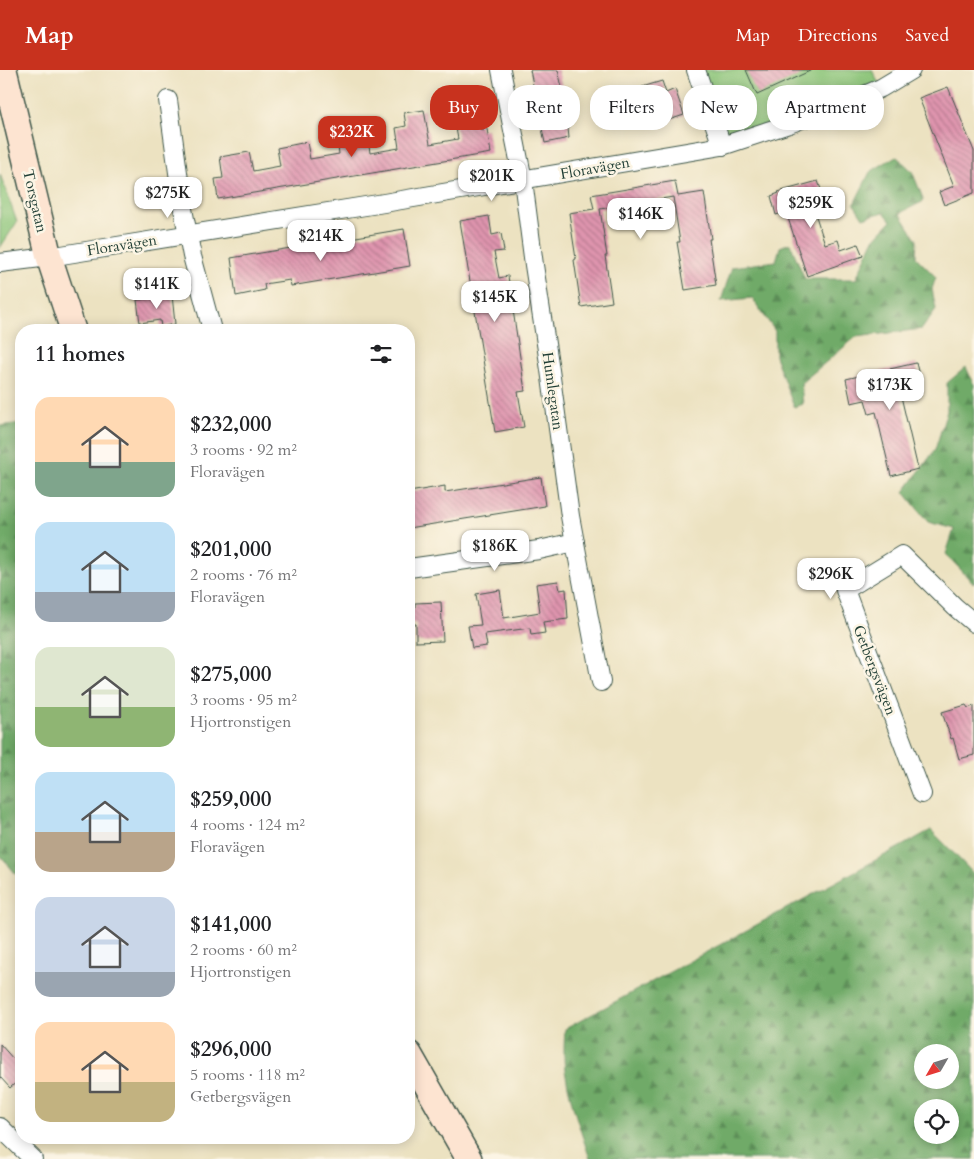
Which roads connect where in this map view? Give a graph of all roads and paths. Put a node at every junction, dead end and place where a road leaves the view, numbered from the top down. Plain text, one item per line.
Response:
1 (4, 70) edge
2 (501, 70) edge
3 (696, 70) edge
4 (911, 70) edge
5 (168, 100) dead end
6 (722, 146) junction
7 (523, 180) junction
8 (188, 235) junction
9 (49, 257) junction
10 (0, 263) edge
11 (71, 324) edge
12 (210, 324) edge
13 (575, 542) junction
14 (415, 567) edge
15 (974, 623) edge
16 (601, 682) dead end
17 (922, 794) dead end
18 (415, 1064) edge
19 (0, 1127) edge
20 (15, 1142) edge
21 (17, 1144) edge
22 (32, 1159) edge
23 (469, 1159) edge

1 - 9 main road, Torsgatan
2 - 7 street, Humlegatan
3 - 6 street
4 - 6 street, Floravägen
5 - 8 street
6 - 7 street, Floravägen
7 - 8 street, Floravägen
7 - 13 street, Humlegatan
8 - 9 street, Floravägen
8 - 12 street
9 - 10 street, Floravägen
9 - 11 main road, Torsgatan
13 - 14 street
13 - 16 street, Humlegatan
15 - 17 street, Getbergsvägen
18 - 23 main road
19 - 20 street
21 - 22 street

